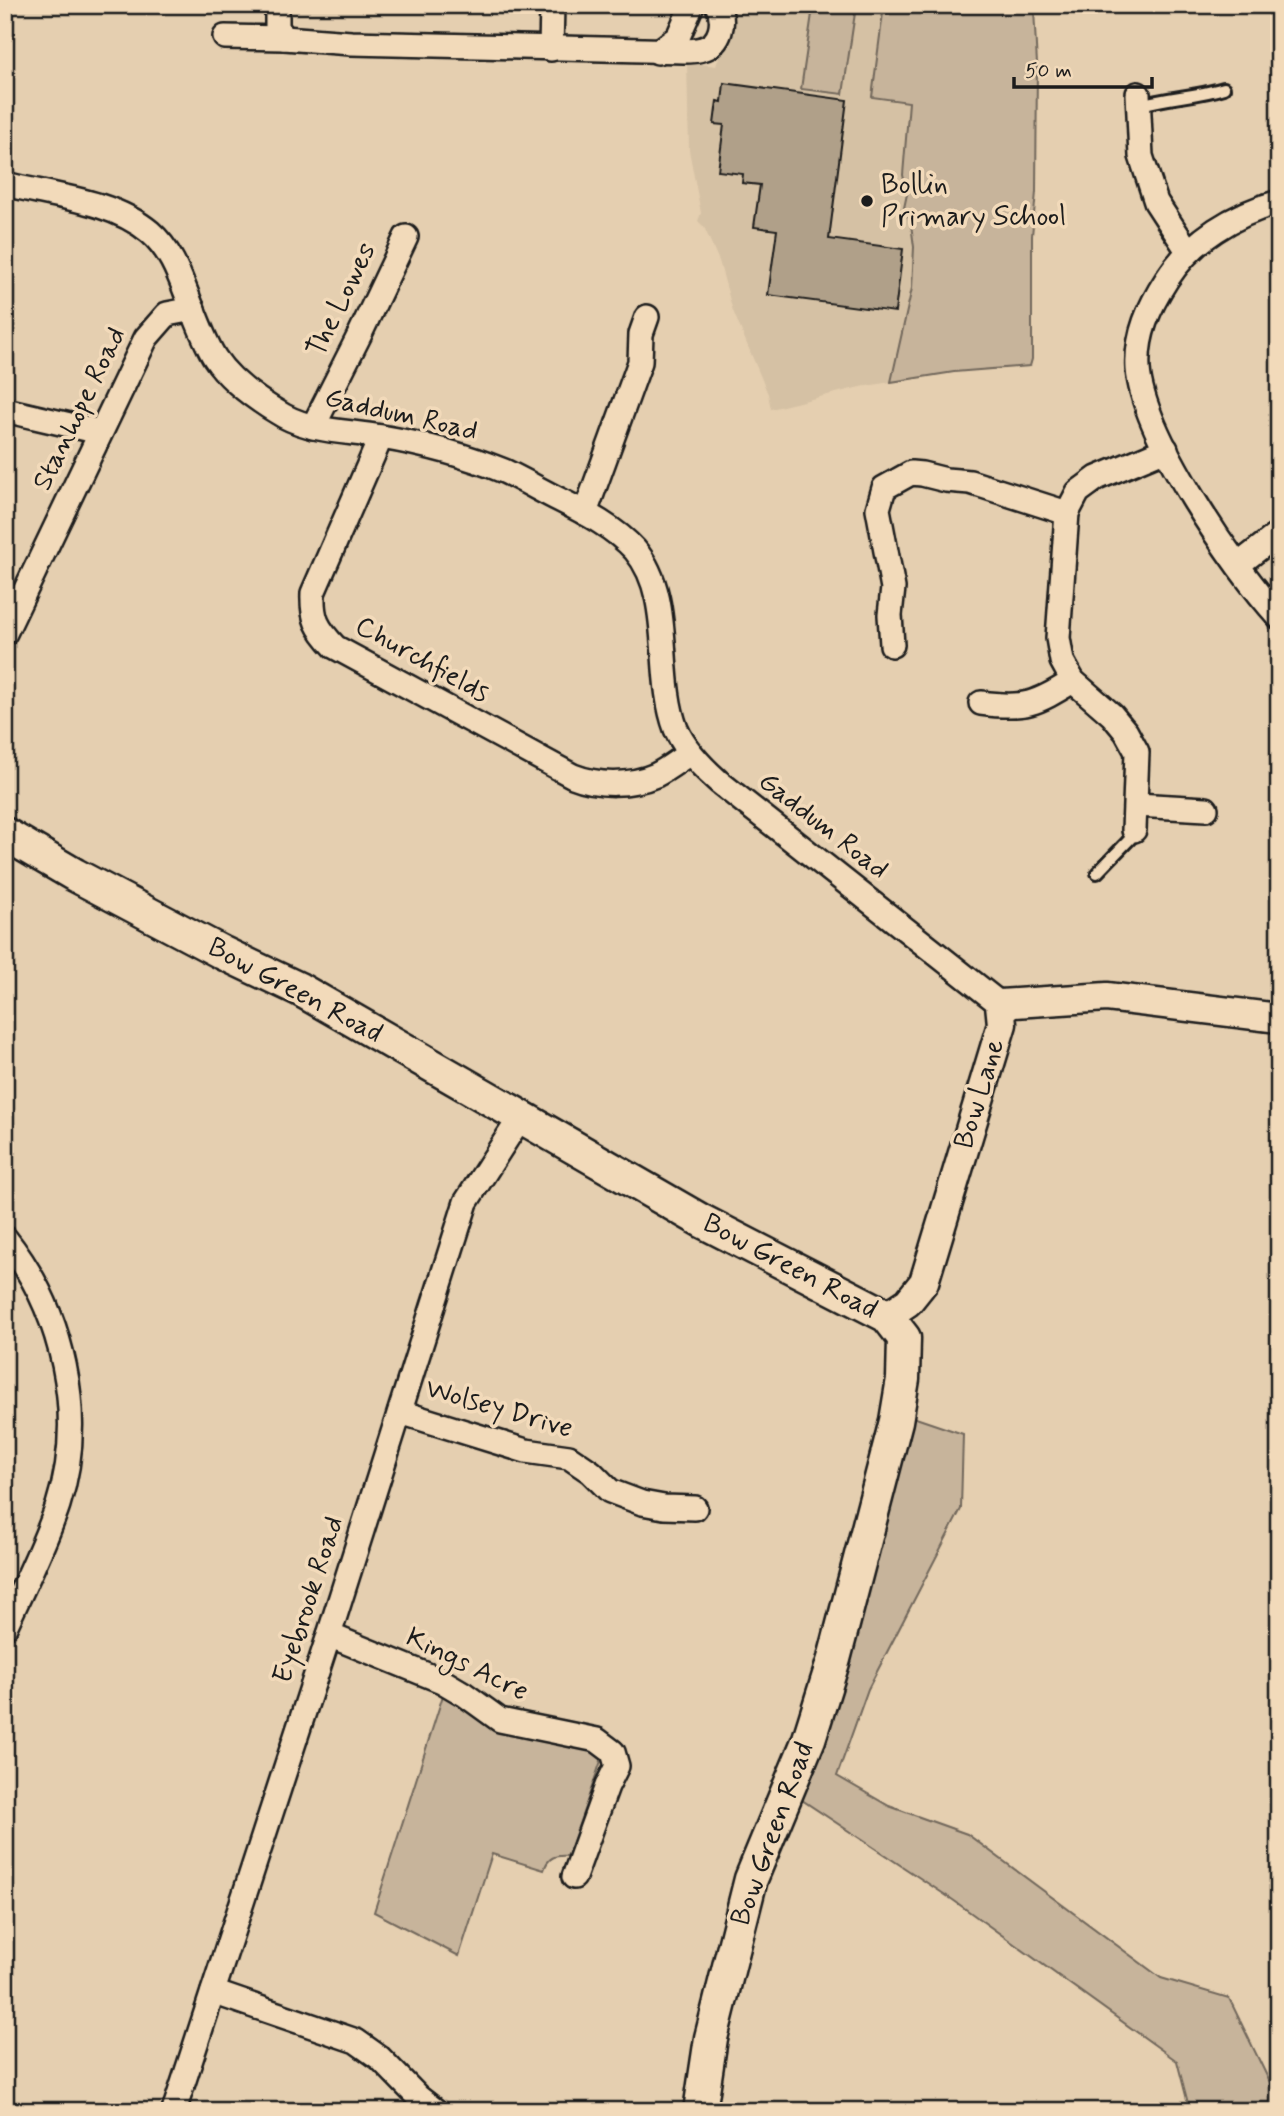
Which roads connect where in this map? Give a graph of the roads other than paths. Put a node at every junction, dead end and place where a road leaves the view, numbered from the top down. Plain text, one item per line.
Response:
1 (277, 5) edge
2 (552, 5) edge
3 (692, 5) edge
4 (717, 5) edge
5 (225, 37) dead end
6 (284, 38) junction
7 (551, 49) junction
8 (658, 52) junction
9 (1224, 88) dead end
10 (1138, 100) joint
11 (5, 184) edge
12 (1279, 202) edge
13 (406, 237) dead end
14 (1188, 251) junction
15 (193, 309) junction
16 (647, 317) dead end
17 (5, 410) edge
18 (313, 427) junction
19 (100, 432) junction
20 (381, 437) junction
21 (1166, 449) junction
22 (585, 513) junction
23 (1067, 513) junction
24 (1279, 534) edge
25 (1238, 565) junction
26 (1279, 618) edge
27 (5, 633) edge
28 (892, 645) dead end
29 (1073, 681) junction
30 (981, 703) dead end
31 (690, 754) junction
32 (1136, 805) junction
33 (1206, 809) dead end
34 (1134, 830) joint
35 (5, 834) edge
36 (1097, 873) dead end
37 (1000, 1004) junction
38 (1279, 1018) edge
39 (520, 1118) junction
40 (5, 1238) edge
41 (887, 1316) junction
42 (400, 1412) junction
43 (695, 1508) dead end
44 (5, 1627) edge
45 (329, 1636) junction
46 (574, 1877) dead end
47 (213, 1992) junction
48 (174, 2111) edge
49 (436, 2111) edge
50 (700, 2111) edge

1 - 6 street
2 - 7 street
3 - 8 street
4 - 8 street
5 - 6 street
6 - 7 street
7 - 8 street
9 - 10 lane
10 - 14 street
11 - 15 street, Gaddum Road
12 - 14 street
13 - 18 street, The Lowes
14 - 21 street
15 - 18 street, Gaddum Road
15 - 19 street, Stanhope Road
16 - 22 street
17 - 19 street
18 - 20 street, Gaddum Road
19 - 27 street, Stanhope Road
20 - 22 street, Gaddum Road
20 - 31 street, Churchfields
21 - 23 street
21 - 25 street
22 - 31 street, Gaddum Road
23 - 28 street
23 - 29 street
24 - 25 street
25 - 26 street
29 - 30 street
29 - 32 street
31 - 37 street, Gaddum Road
32 - 33 street
32 - 34 street
34 - 36 lane
35 - 39 main road, Bow Green Road
37 - 38 street, Bow Lane
37 - 41 street, Bow Lane
39 - 41 main road, Bow Green Road
39 - 42 street, Eyebrook Road
40 - 44 street
41 - 50 main road, Bow Green Road
42 - 43 street, Wolsey Drive
42 - 45 street, Eyebrook Road
45 - 46 street, Kings Acre
45 - 47 street, Eyebrook Road
47 - 48 street, Eyebrook Road
47 - 49 street

